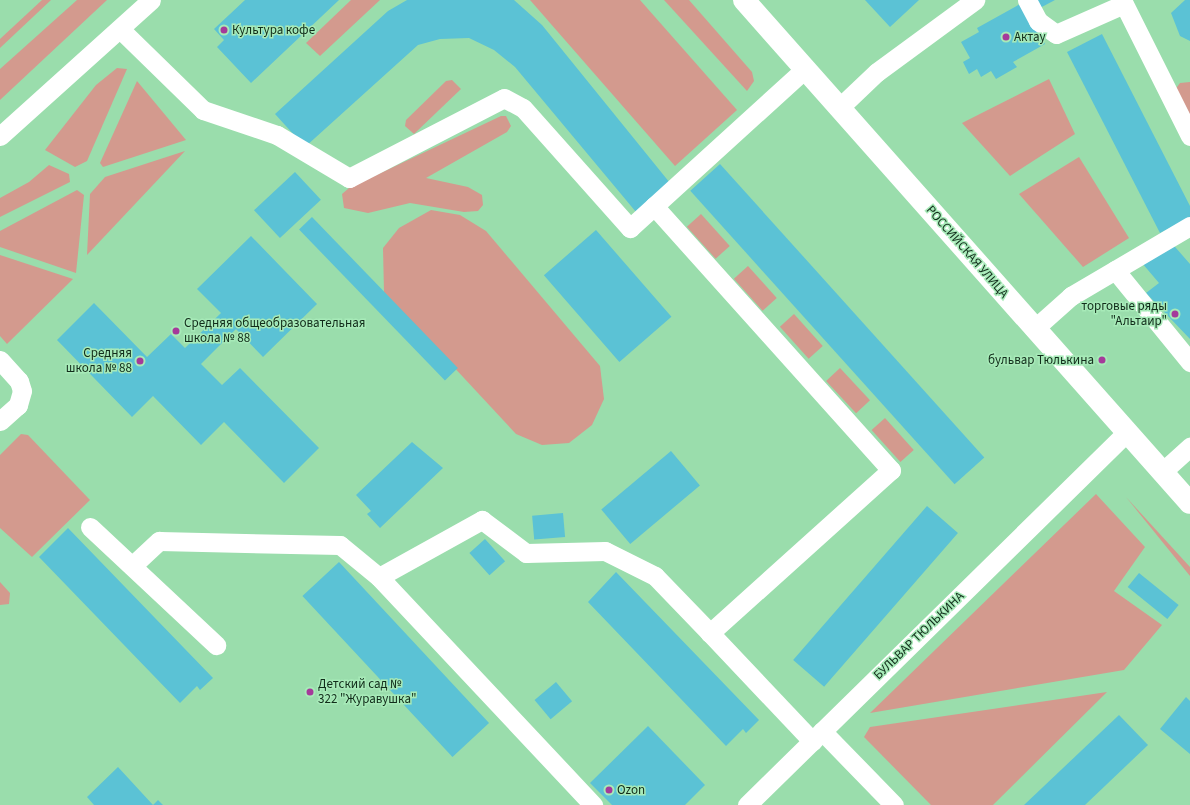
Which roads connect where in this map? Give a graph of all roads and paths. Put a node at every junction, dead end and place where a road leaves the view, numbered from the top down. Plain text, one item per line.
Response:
1 (151, 0) edge
2 (744, 0) edge
3 (975, 0) edge
4 (1026, 0) edge
5 (1123, 2) edge
6 (120, 29) junction
7 (805, 68) junction
8 (839, 108) junction
9 (0, 136) edge
10 (1190, 136) edge
11 (654, 206) junction
12 (1190, 226) edge
13 (1115, 270) junction
14 (1034, 328) junction
15 (0, 360) edge
16 (1190, 362) edge
17 (0, 421) edge
18 (1126, 433) junction
19 (1190, 447) edge
20 (1162, 472) junction
21 (1189, 501) edge
22 (90, 527) dead end
23 (132, 566) junction
24 (379, 577) junction
25 (710, 633) junction
26 (216, 645) dead end
27 (817, 736) junction
28 (593, 805) edge
29 (747, 805) edge
30 (894, 805) edge

1 - 6 street
2 - 7 main road, РОССИЙСКАЯ УЛИЦА
3 - 8 street
4 - 5 street
5 - 10 street
6 - 9 street
6 - 11 street
7 - 8 main road, РОССИЙСКАЯ УЛИЦА
7 - 11 street
8 - 14 main road, РОССИЙСКАЯ УЛИЦА
11 - 25 street
12 - 13 street
13 - 14 street
13 - 16 street
14 - 18 main road, РОССИЙСКАЯ УЛИЦА
15 - 17 street
18 - 20 main road, РОССИЙСКАЯ УЛИЦА
18 - 27 street, БУЛЬВАР ТЮЛЬКИНА
19 - 20 street
20 - 21 main road, РОССИЙСКАЯ УЛИЦА
22 - 23 street
23 - 24 street
23 - 26 street
24 - 25 street
24 - 28 street
25 - 27 street
27 - 29 street, БУЛЬВАР ТЮЛЬКИНА
27 - 30 street

